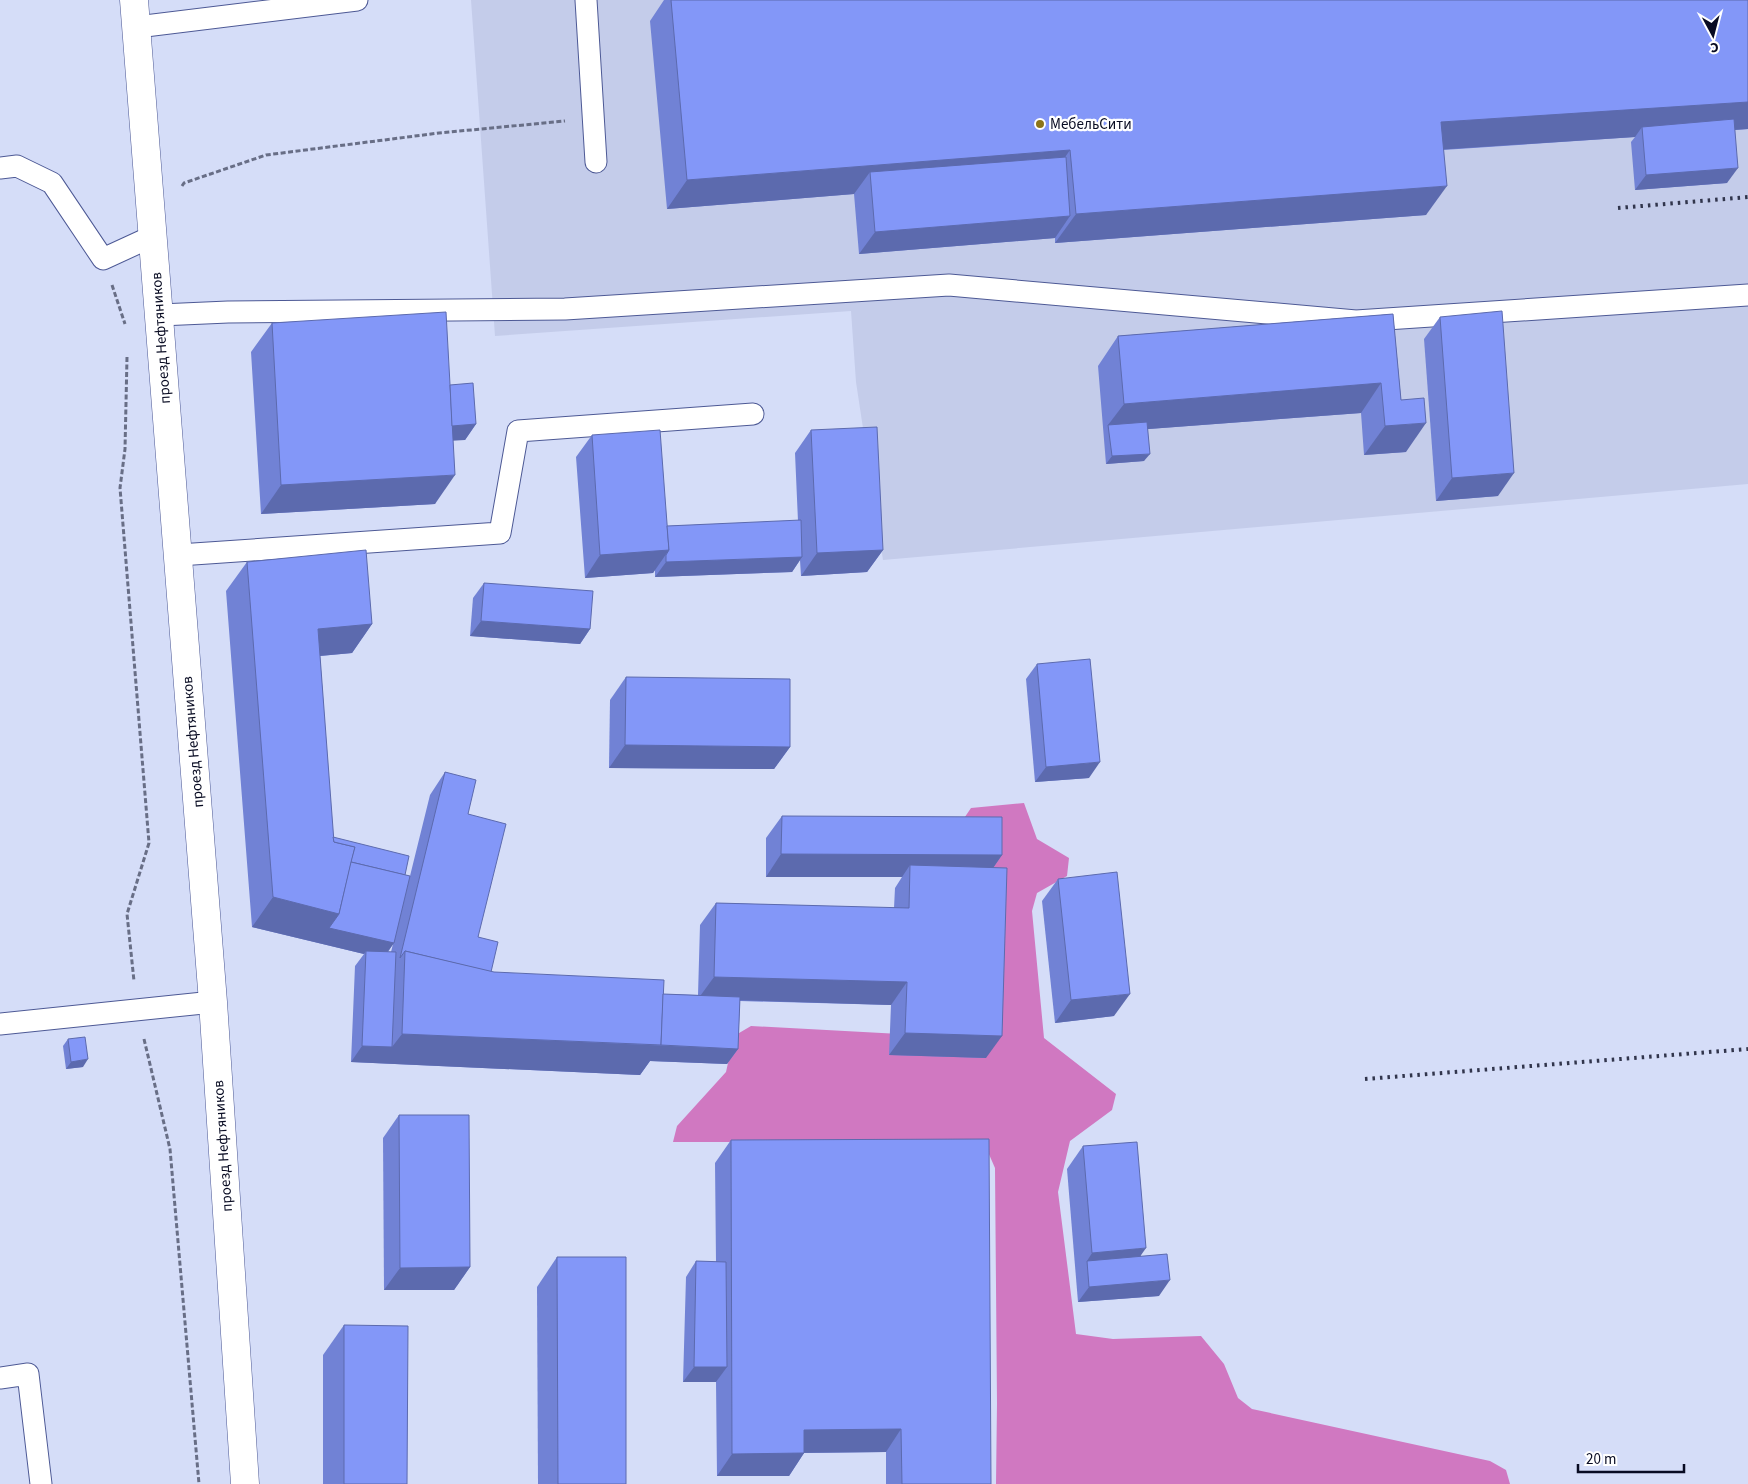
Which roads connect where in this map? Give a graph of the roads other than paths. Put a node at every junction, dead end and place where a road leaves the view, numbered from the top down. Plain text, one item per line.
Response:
1 (134, 0) edge
2 (357, 0) edge
3 (586, 0) edge
4 (137, 27) junction
5 (596, 162) dead end
6 (0, 168) edge
7 (153, 236) junction
8 (1748, 295) edge
9 (160, 316) junction
10 (753, 414) dead end
11 (178, 555) junction
12 (214, 1002) junction
13 (0, 1024) edge
14 (0, 1378) edge
15 (41, 1484) edge
16 (245, 1484) edge

1 - 4 street, проезд Нефтяников
2 - 4 lane
3 - 5 lane
4 - 7 street, проезд Нефтяников
6 - 7 lane
7 - 9 street, проезд Нефтяников
8 - 9 lane
9 - 11 street, проезд Нефтяников
10 - 11 lane
11 - 12 street, проезд Нефтяников
12 - 13 lane
12 - 16 street, проезд Нефтяников
14 - 15 lane

